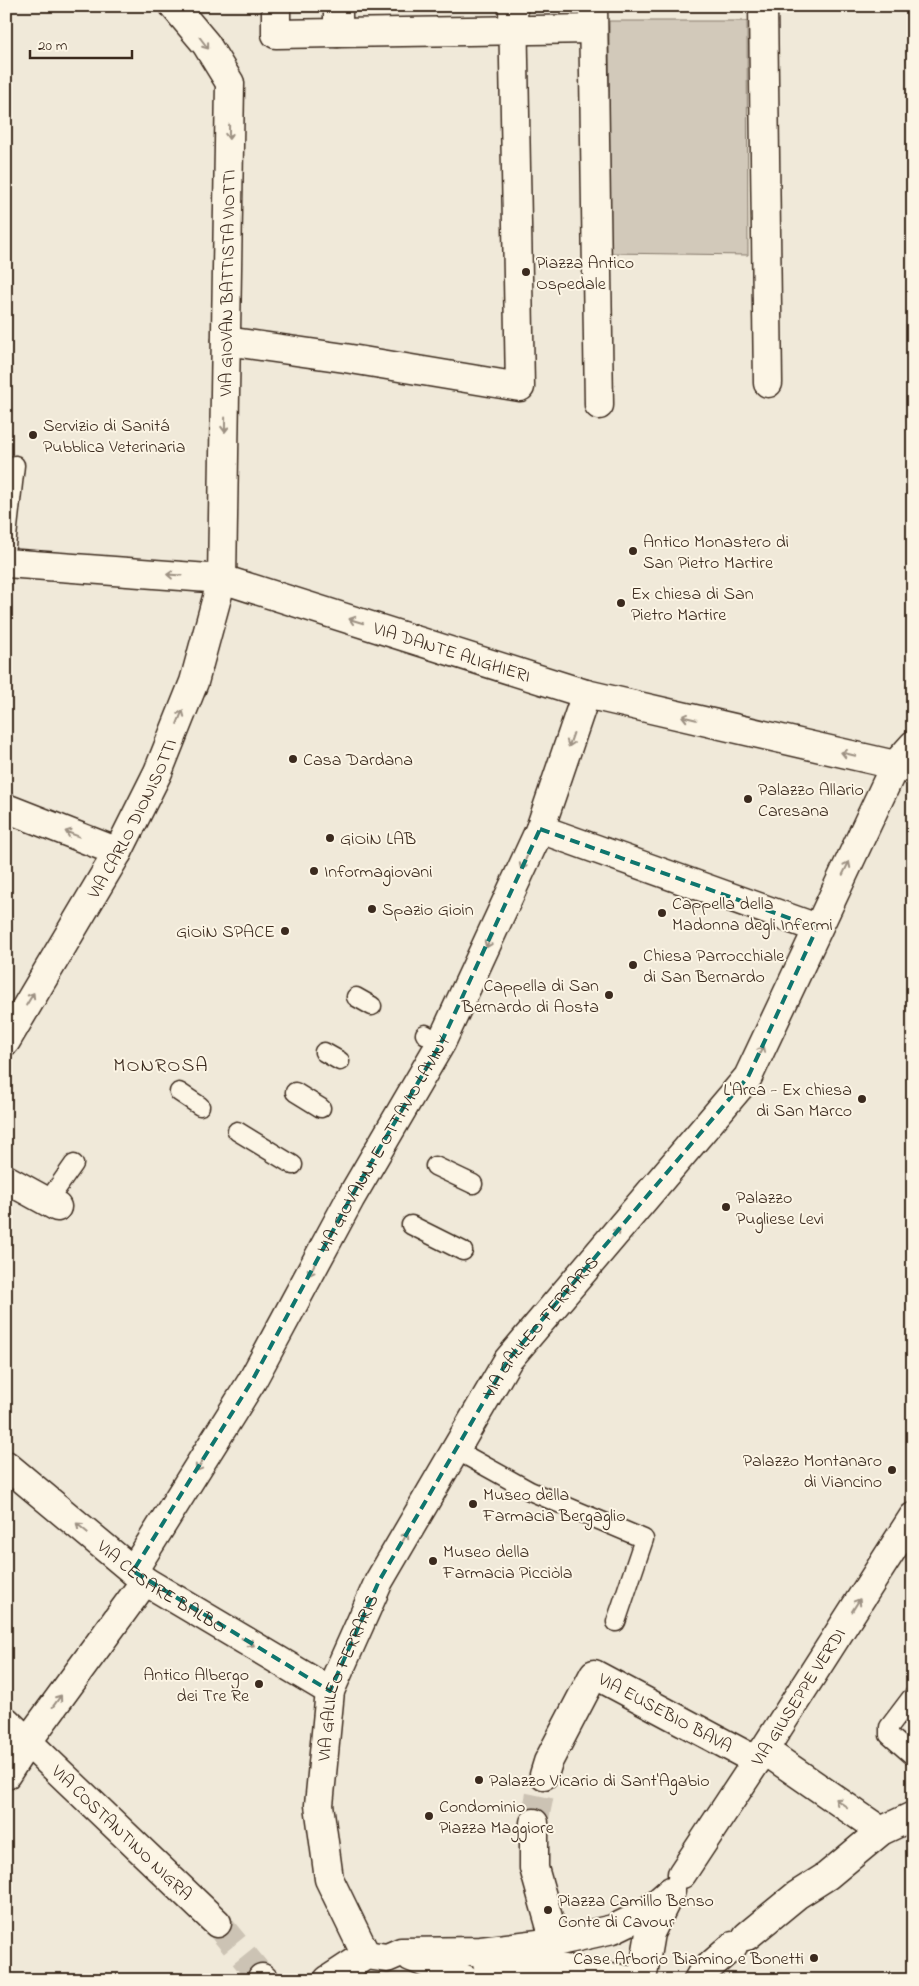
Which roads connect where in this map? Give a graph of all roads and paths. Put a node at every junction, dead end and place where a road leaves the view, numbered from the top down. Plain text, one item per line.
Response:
1 (174, 6) edge
2 (276, 6) edge
3 (763, 6) edge
4 (513, 18) edge
5 (593, 18) edge
6 (338, 20) edge
7 (226, 341) junction
8 (768, 383) dead end
9 (599, 405) dead end
10 (15, 465) dead end
11 (6, 546) edge
12 (6, 563) edge
13 (222, 579) junction
14 (586, 694) junction
15 (907, 760) edge
16 (6, 808) edge
17 (540, 829) junction
18 (118, 852) junction
19 (817, 928) junction
20 (356, 997) dead end
21 (372, 1006) dead end
22 (6, 1041) edge
23 (324, 1052) dead end
24 (340, 1061) dead end
25 (179, 1092) dead end
26 (295, 1092) dead end
27 (200, 1106) dead end
28 (321, 1108) dead end
29 (237, 1130) dead end
30 (74, 1164) dead end
31 (293, 1165) dead end
32 (435, 1166) dead end
33 (6, 1179) edge
34 (472, 1184) dead end
35 (52, 1204) joint
36 (411, 1225) dead end
37 (463, 1251) dead end
38 (456, 1450) junction
39 (6, 1465) edge
40 (912, 1521) edge
41 (139, 1576) junction
42 (616, 1622) dead end
43 (330, 1691) junction
44 (911, 1698) dead end
45 (6, 1721) edge
46 (28, 1741) junction
47 (761, 1756) junction
48 (913, 1756) edge
49 (6, 1775) edge
50 (544, 1775) tunnel mouth
51 (913, 1816) edge
52 (534, 1823) tunnel mouth
53 (881, 1830) junction
54 (682, 1874) dead end
55 (217, 1923) tunnel mouth
56 (555, 1942) junction
57 (401, 1952) junction
58 (366, 1955) junction
59 (328, 1980) edge
60 (467, 1980) edge
61 (628, 1980) edge
62 (642, 1980) edge
63 (698, 1980) edge

1 -> 7 street, VIA GIOVAN BATTISTA VIOTTI
2 - 6 street
3 - 8 street
4 - 5 street
4 - 6 street
4 - 7 street
5 - 9 street
7 -> 13 street, VIA GIOVAN BATTISTA VIOTTI
10 - 11 lane
13 -> 12 street, VIA DANTE ALIGHIERI
14 -> 13 street, VIA DANTE ALIGHIERI
18 -> 13 street, VIA CARLO DIONISOTTI
15 -> 14 street, VIA DANTE ALIGHIERI
14 -> 17 street, VIA GIOVANNI E OTTAVIO LAVINY
19 -> 15 street, VIA GALILEO FERRARIS
18 -> 16 street
17 - 19 street
17 -> 41 street, VIA GIOVANNI E OTTAVIO LAVINY
22 -> 18 street, VIA CARLO DIONISOTTI
38 -> 19 street, VIA GALILEO FERRARIS
20 - 21 lane
23 - 24 lane
25 - 27 lane
26 - 28 lane
29 - 31 lane
30 - 35 lane
32 - 34 lane
33 - 35 street
36 - 37 lane
38 - 42 lane
43 -> 38 street, VIA GALILEO FERRARIS
41 -> 39 street, VIA CESARE BALBO
47 -> 40 street, VIA GIUSEPPE VERDI
41 -> 43 street, VIA CESARE BALBO
46 -> 41 street, VIA GIOVANNI E OTTAVIO LAVINY
43 - 58 street, VIA GALILEO FERRARIS
44 - 48 lane
45 - 46 street, VIA COSTANTINO NIGRA
46 - 49 street, VIA GIOVANNI E OTTAVIO LAVINY
46 - 55 street, VIA COSTANTINO NIGRA
47 - 50 street, VIA EUSEBIO BAVA
53 -> 47 street, VIA EUSEBIO BAVA
47 - 54 street, VIA GIUSEPPE VERDI
51 - 53 street
52 - 56 street
53 - 63 street
56 - 57 street
56 - 62 street
57 - 58 street
57 - 60 street
57 - 61 street
58 - 59 street

